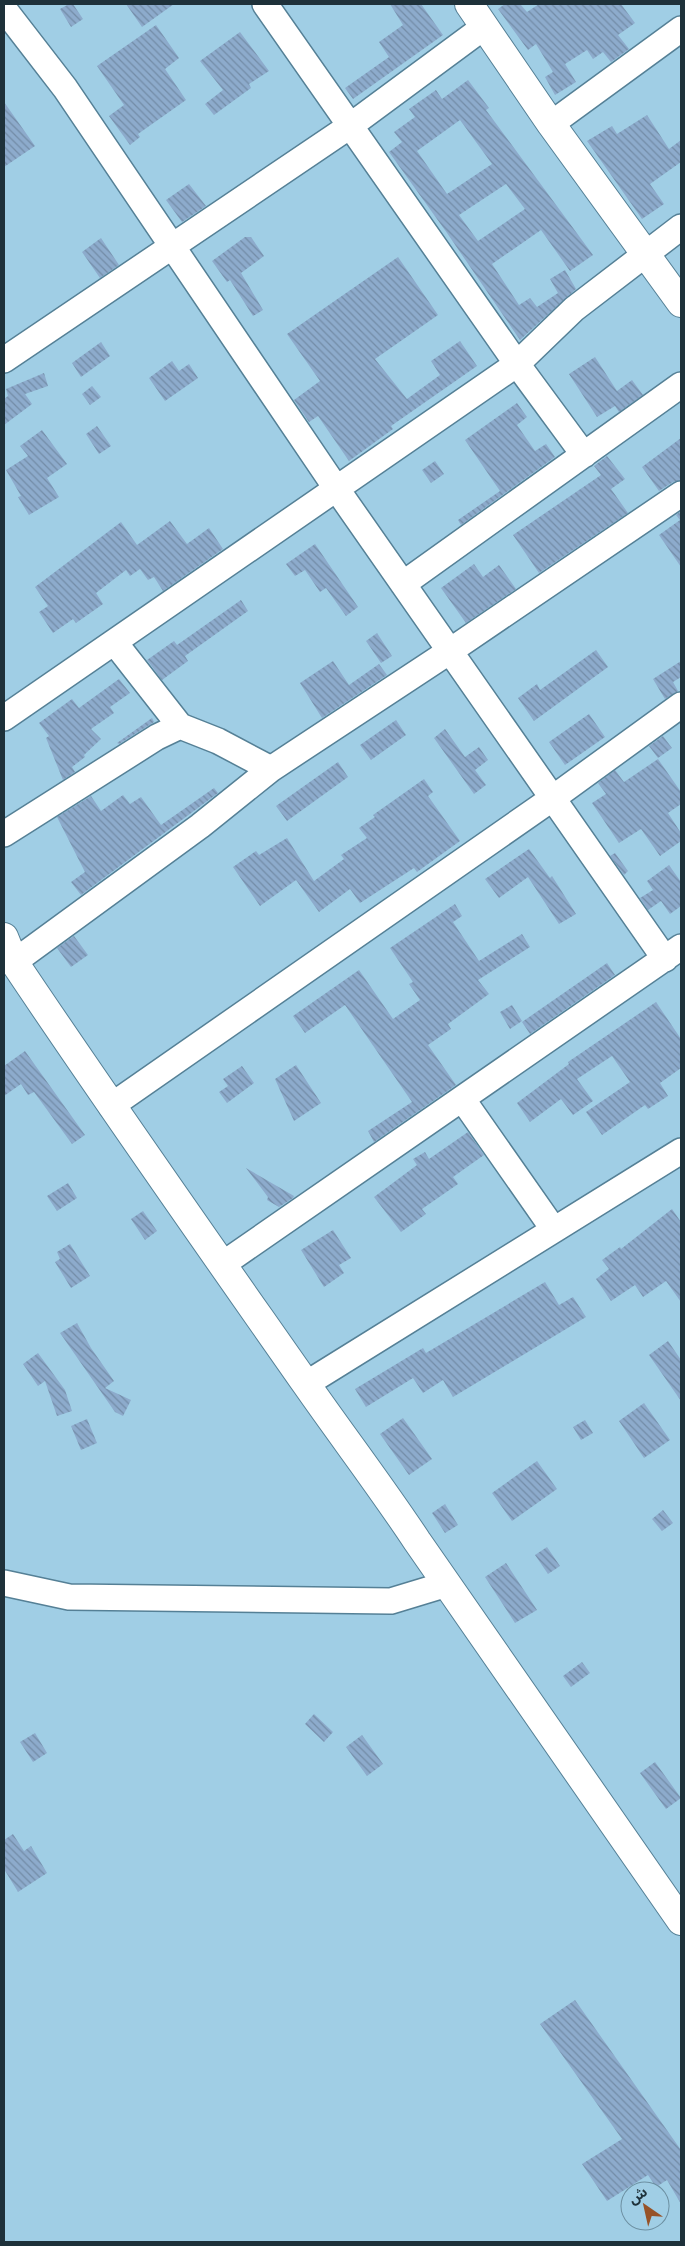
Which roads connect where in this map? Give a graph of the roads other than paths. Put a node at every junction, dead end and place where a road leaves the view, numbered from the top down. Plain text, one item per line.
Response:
1 (265, 4) edge
2 (469, 4) edge
3 (4, 9) edge
4 (484, 27) junction
5 (681, 29) edge
6 (551, 124) junction
7 (350, 126) junction
8 (681, 227) edge
9 (172, 245) junction
10 (645, 254) junction
11 (681, 303) edge
12 (4, 360) edge
13 (516, 364) junction
14 (681, 384) edge
15 (584, 454) junction
16 (336, 488) junction
17 (681, 494) edge
18 (403, 584) junction
19 (116, 643) junction
20 (450, 651) junction
21 (681, 706) edge
22 (4, 718) edge
23 (180, 726) junction
24 (271, 769) junction
25 (553, 798) junction
26 (4, 834) edge
27 (4, 937) edge
28 (673, 953) edge
29 (14, 962) junction
30 (463, 1100) junction
31 (110, 1106) junction
32 (681, 1151) edge
33 (554, 1230) junction
34 (223, 1264) junction
35 (306, 1384) junction
36 (4, 1584) edge
37 (447, 1584) junction
38 (681, 1921) edge

1 - 7 street
2 - 4 main road
3 - 9 street
4 - 6 main road
4 - 7 street
5 - 6 street
6 - 10 main road
7 - 9 street
7 - 13 street
8 - 10 street
9 - 12 street
9 - 16 street
10 - 11 main road
10 - 13 street
13 - 15 street
13 - 16 street
14 - 15 street
15 - 18 street
16 - 18 street
16 - 19 street
17 - 20 street
18 - 20 street
19 - 22 street
19 - 23 street
20 - 24 street
20 - 25 street
21 - 25 street
23 - 24 street
23 - 26 street
24 - 29 street
25 - 28 street
25 - 31 street
27 - 29 main road
28 - 30 street
29 - 31 main road
30 - 33 street
30 - 34 street
31 - 34 main road
32 - 33 street
33 - 35 street
34 - 35 main road
35 - 37 main road
36 - 37 street
37 - 38 main road

